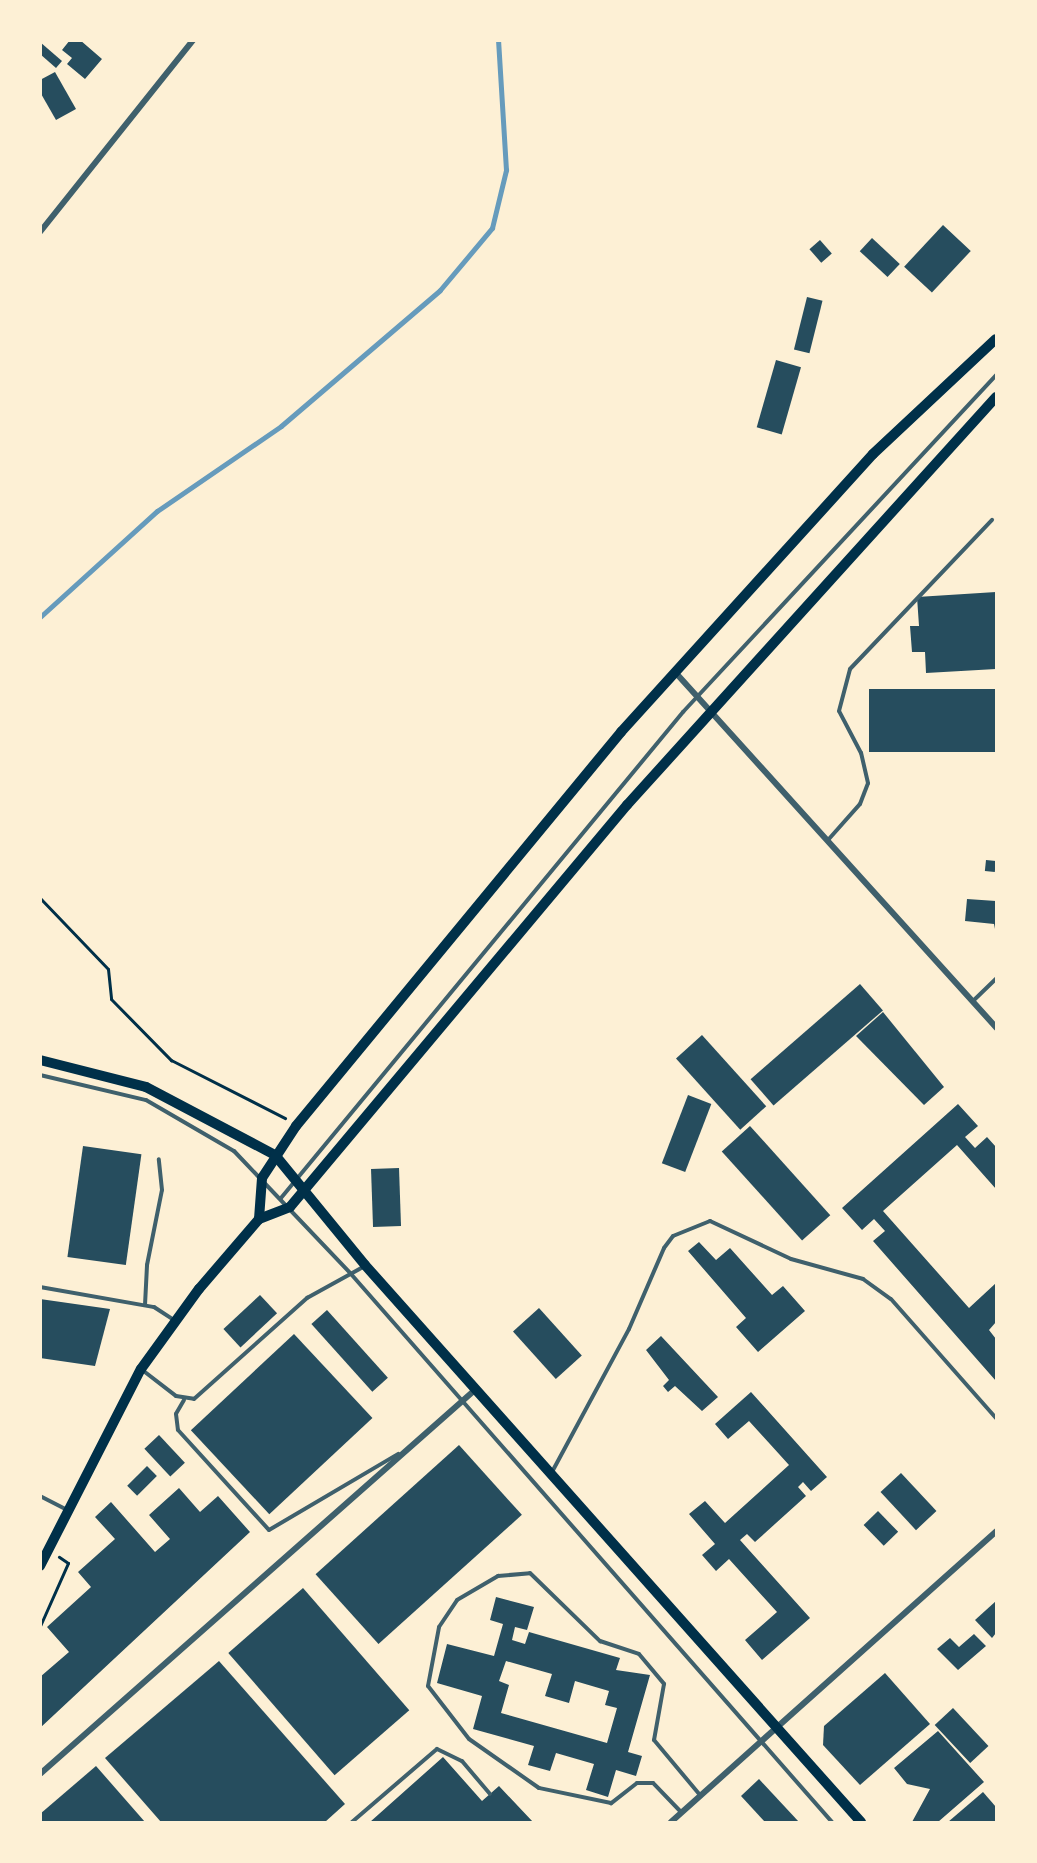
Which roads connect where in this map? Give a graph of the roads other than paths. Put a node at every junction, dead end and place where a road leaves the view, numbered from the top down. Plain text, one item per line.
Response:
1 (193, 40) edge
2 (40, 232) edge
3 (996, 339) edge
4 (996, 375) edge
5 (996, 397) edge
6 (992, 520) dead end
7 (675, 672) junction
8 (698, 697) junction
9 (711, 711) junction
10 (828, 840) junction
11 (996, 979) edge
12 (973, 1001) junction
13 (996, 1027) edge
14 (40, 1060) edge
15 (40, 1075) edge
16 (275, 1155) junction
17 (159, 1159) dead end
18 (262, 1178) junction
19 (297, 1178) junction
20 (305, 1187) junction
21 (281, 1198) junction
22 (290, 1207) junction
23 (259, 1219) junction
24 (365, 1266) junction
25 (351, 1274) junction
26 (40, 1287) edge
27 (145, 1305) junction
28 (174, 1320) junction
29 (141, 1369) junction
30 (476, 1389) junction
31 (184, 1400) junction
32 (463, 1402) junction
33 (996, 1418) edge
34 (410, 1448) junction
35 (551, 1475) junction
36 (40, 1497) edge
37 (67, 1510) junction
38 (996, 1531) edge
39 (40, 1566) edge
40 (776, 1728) junction
41 (760, 1742) junction
42 (40, 1774) edge
43 (490, 1794) dead end
44 (700, 1795) junction
45 (682, 1812) junction
46 (352, 1822) edge
47 (671, 1822) edge
48 (832, 1822) edge
49 (861, 1822) edge

1 - 2 street
3 - 7 main road
4 - 8 lane
5 - 9 main road
6 - 10 lane
7 - 8 street
7 - 16 main road
8 - 9 street
8 - 19 lane
9 - 10 street
9 - 20 main road
10 - 12 street
11 - 12 lane
12 - 13 street
14 - 16 main road
15 - 18 lane
16 - 18 main road
16 - 19 main road
17 - 27 lane
18 - 21 lane
18 - 23 main road
19 - 20 main road
19 - 21 lane
20 - 22 main road
20 - 24 main road
21 - 22 lane
22 - 23 main road
22 - 25 lane
23 - 28 main road
24 - 25 lane
24 - 30 main road
25 - 31 lane
25 - 32 lane
26 - 27 lane
27 - 28 lane
28 - 29 main road
29 - 31 lane
29 - 37 main road
30 - 32 street
30 - 35 main road
31 - 34 lane
32 - 34 street
32 - 41 lane
33 - 35 lane
34 - 42 street
35 - 40 main road
36 - 37 lane
37 - 39 main road
38 - 40 street
40 - 41 street
40 - 49 main road
41 - 44 street
41 - 48 lane
43 - 46 lane
44 - 45 street
44 - 45 lane
45 - 47 street

